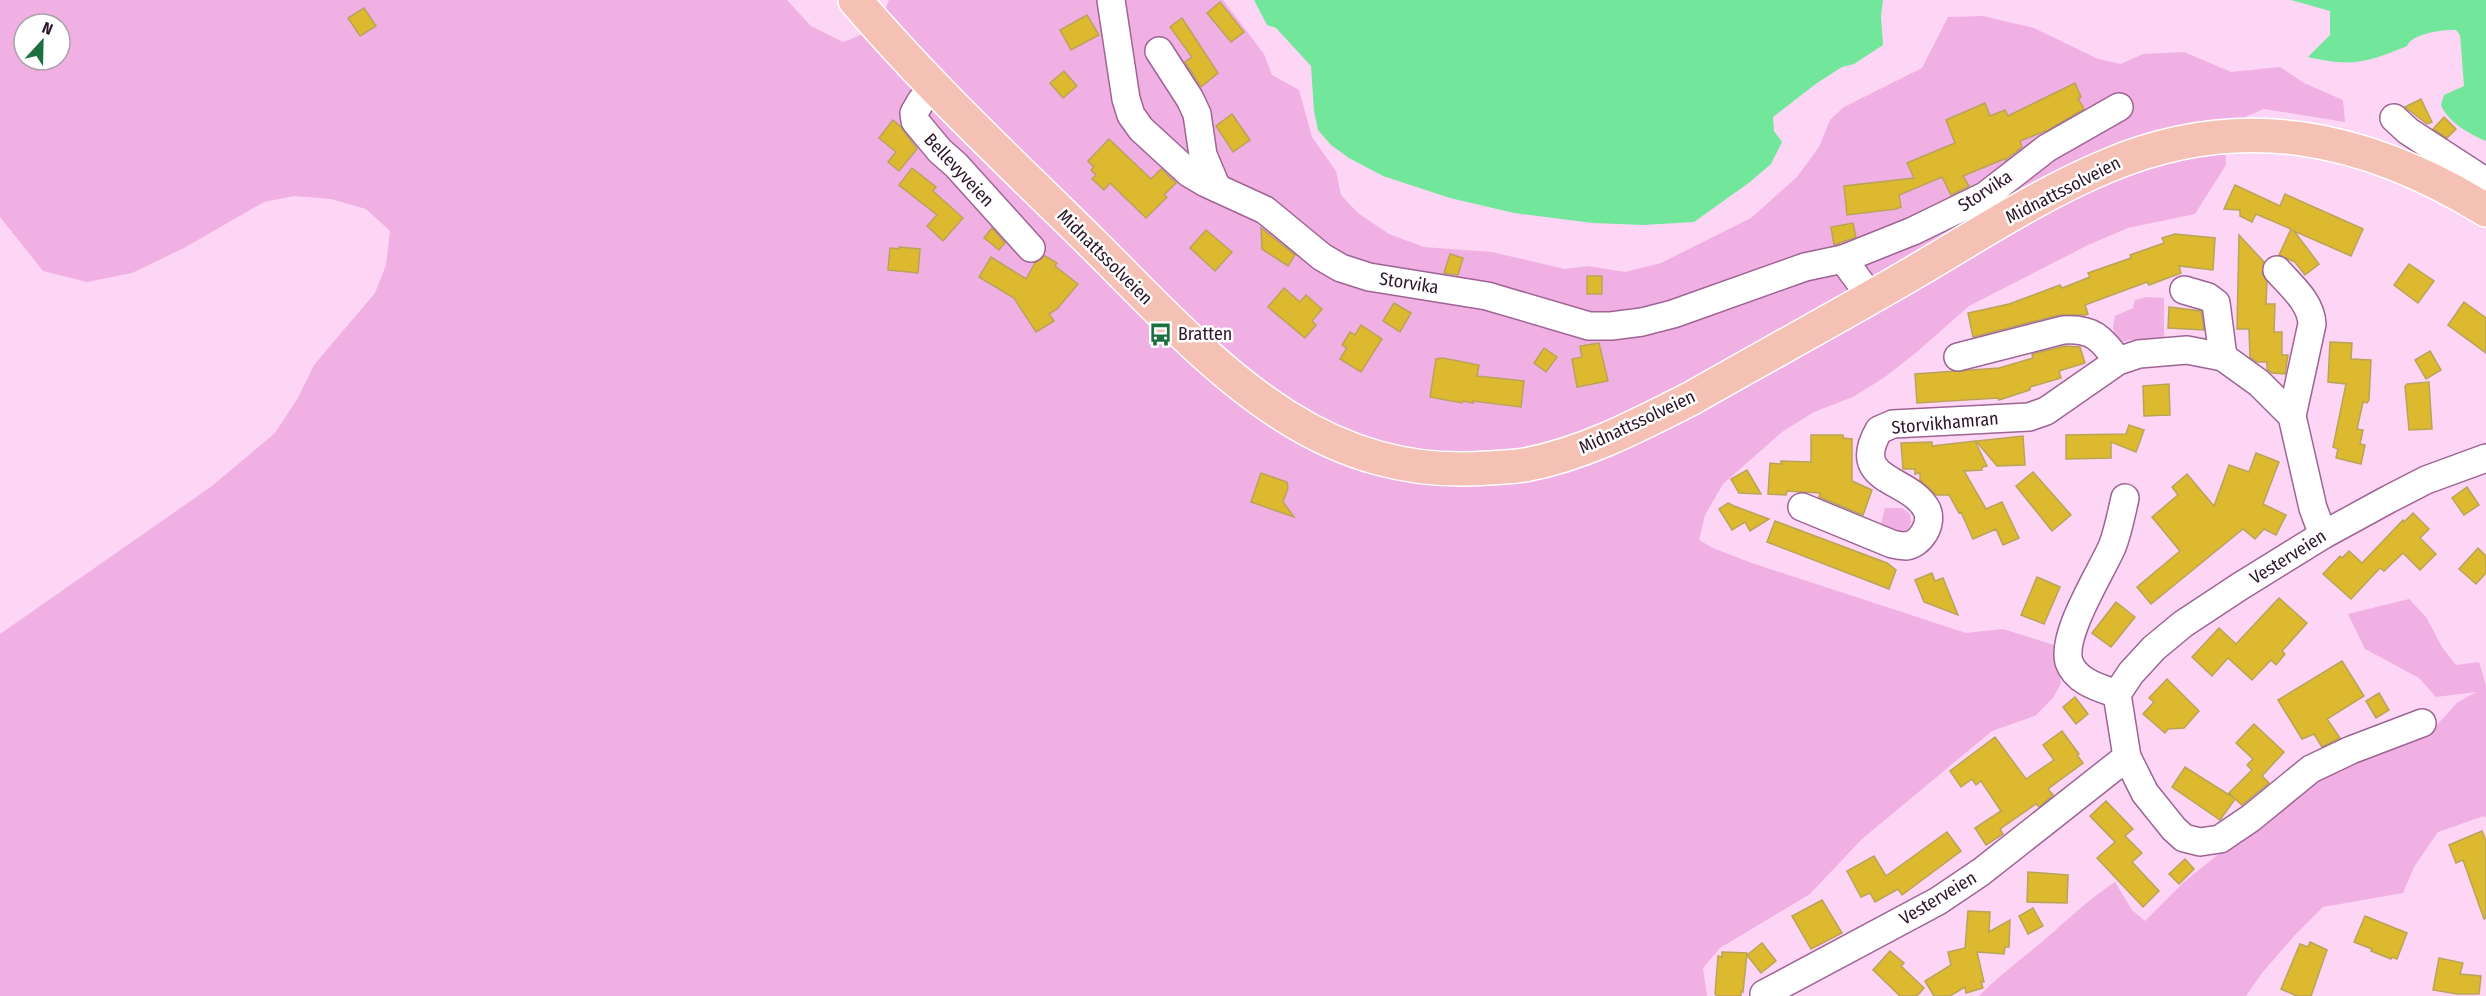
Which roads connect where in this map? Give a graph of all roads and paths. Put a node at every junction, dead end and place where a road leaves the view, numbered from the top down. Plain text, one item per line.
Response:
1 (1111, 0) edge
2 (862, 2) edge
3 (1159, 51) dead end
4 (935, 89) junction
5 (2119, 107) dead end
6 (2394, 118) dead end
7 (2486, 182) edge
8 (1217, 188) junction
9 (2486, 210) edge
10 (1031, 248) dead end
11 (1843, 260) junction
12 (2277, 270) dead end
13 (2184, 290) dead end
14 (1869, 296) junction
15 (1958, 357) dead end
16 (2223, 357) junction
17 (2118, 361) junction
18 (2292, 416) junction
19 (2486, 458) edge
20 (2125, 498) dead end
21 (1802, 507) dead end
22 (2323, 535) junction
23 (2117, 694) junction
24 (2422, 723) dead end
25 (2127, 757) junction
26 (1764, 994) dead end

1 - 8 street, Storvika
2 - 4 main road, Midnattssolveien
3 - 8 street
4 - 10 street, Bellevyveien
4 - 14 main road, Midnattssolveien
5 - 11 street, Storvika
6 - 7 street
8 - 11 street, Storvika
9 - 14 main road, Midnattssolveien
11 - 14 street
12 - 18 street
13 - 16 street
15 - 17 street
16 - 17 street, Storvikhamran
16 - 18 street, Storvikhamran
17 - 21 street, Storvikhamran
18 - 22 street
19 - 22 street, Vesterveien
20 - 23 street
22 - 23 street, Vesterveien
23 - 25 street
24 - 25 street
25 - 26 street, Vesterveien

